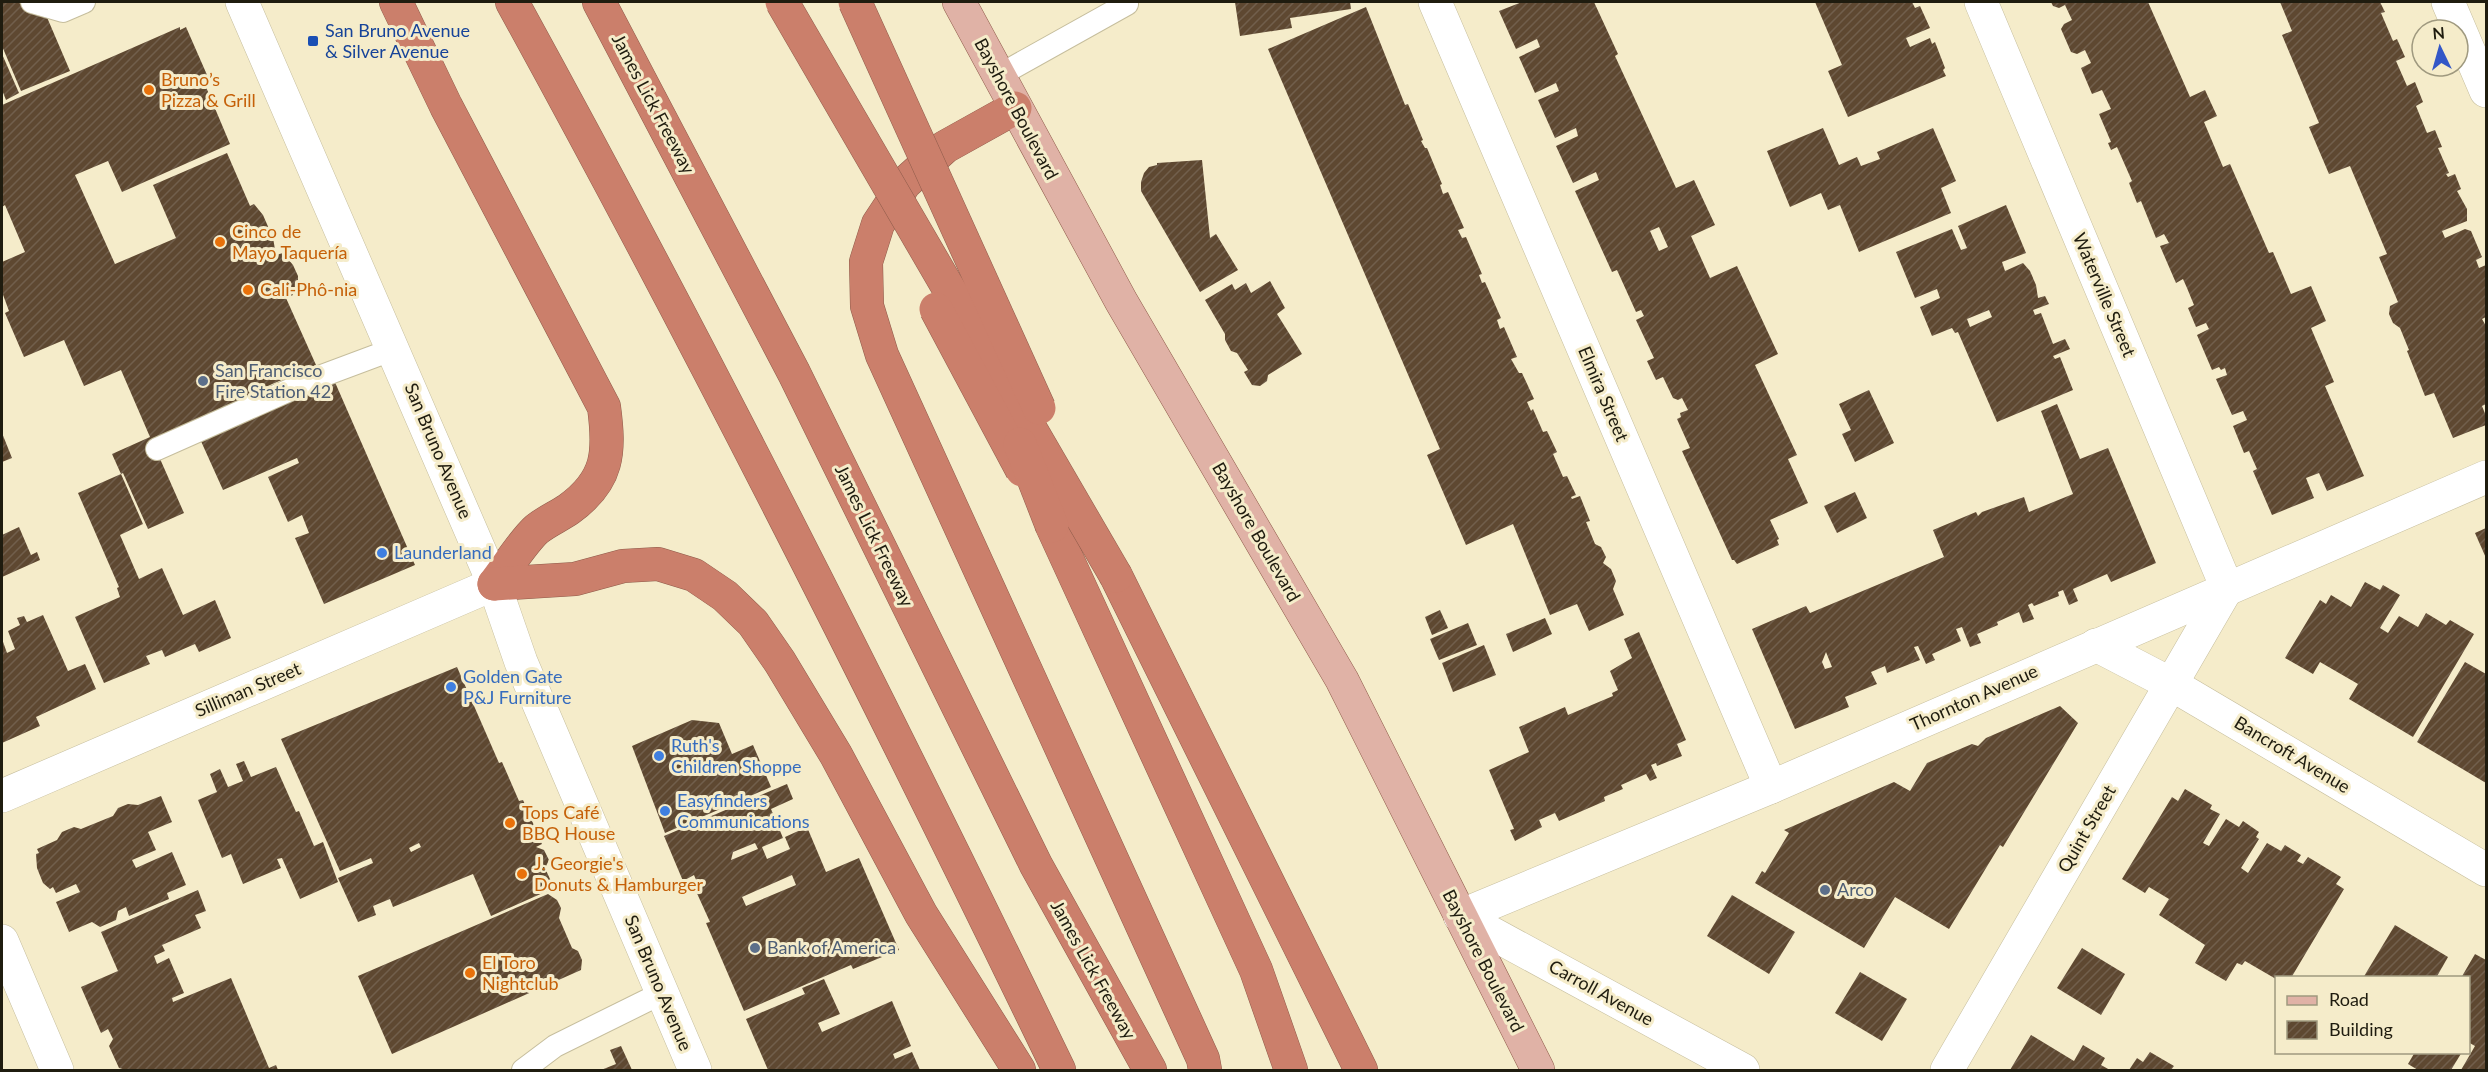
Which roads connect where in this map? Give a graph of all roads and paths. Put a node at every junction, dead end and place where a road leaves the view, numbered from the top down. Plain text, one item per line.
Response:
1 (32, 2) edge
2 (84, 2) edge
3 (242, 2) edge
4 (396, 2) edge
5 (512, 2) edge
6 (599, 2) edge
7 (774, 2) edge
8 (782, 2) edge
9 (840, 2) edge
10 (855, 2) edge
11 (959, 2) edge
12 (1126, 2) edge
13 (1436, 2) edge
14 (1981, 2) edge
15 (2448, 2) edge
16 (998, 76) junction
17 (2487, 91) edge
18 (1015, 108) junction
19 (394, 349) junction
20 (157, 449) dead end
21 (2487, 477) edge
22 (1052, 526) junction
23 (1116, 576) junction
24 (494, 584) junction
25 (2227, 588) junction
26 (2096, 645) junction
27 (2171, 684) junction
28 (1771, 787) junction
29 (2, 796) edge
30 (2487, 870) edge
31 (1460, 916) junction
32 (2, 941) edge
33 (662, 993) junction
34 (57, 1071) edge
35 (523, 1071) edge
36 (695, 1071) edge
37 (1019, 1071) edge
38 (1059, 1071) edge
39 (1150, 1071) edge
40 (1205, 1071) edge
41 (1291, 1071) edge
42 (1361, 1071) edge
43 (1538, 1071) edge
44 (1743, 1071) edge
45 (1947, 1071) edge

1 - 2 lane
3 - 19 street, San Bruno Avenue
4 - 24 highway
5 - 38 highway
6 - 39 highway, James Lick Freeway
7 - 22 highway, bridge
8 - 23 highway, bridge
9 - 22 highway, bridge
10 - 23 highway, bridge
11 - 16 main road, Bayshore Boulevard
12 - 16 lane
13 - 28 street, Elmira Street
14 - 25 street, Waterville Street
15 - 17 street
16 - 18 main road, Bayshore Boulevard
18 - 31 main road, Bayshore Boulevard
18 - 40 highway
19 - 20 lane
19 - 24 street, San Bruno Avenue
21 - 25 street, Thornton Avenue
22 - 41 highway
23 - 42 highway
24 - 29 street, Silliman Street
24 - 33 street, San Bruno Avenue
24 - 37 highway
25 - 26 street, Thornton Avenue
25 - 27 street, Quint Street
26 - 27 street, Bancroft Avenue
26 - 28 street, Thornton Avenue
27 - 30 street, Bancroft Avenue
27 - 45 street, Quint Street
28 - 31 street, Thornton Avenue
31 - 43 main road, Bayshore Boulevard
31 - 44 street, Carroll Avenue
32 - 34 street
33 - 35 lane
33 - 36 street, San Bruno Avenue

